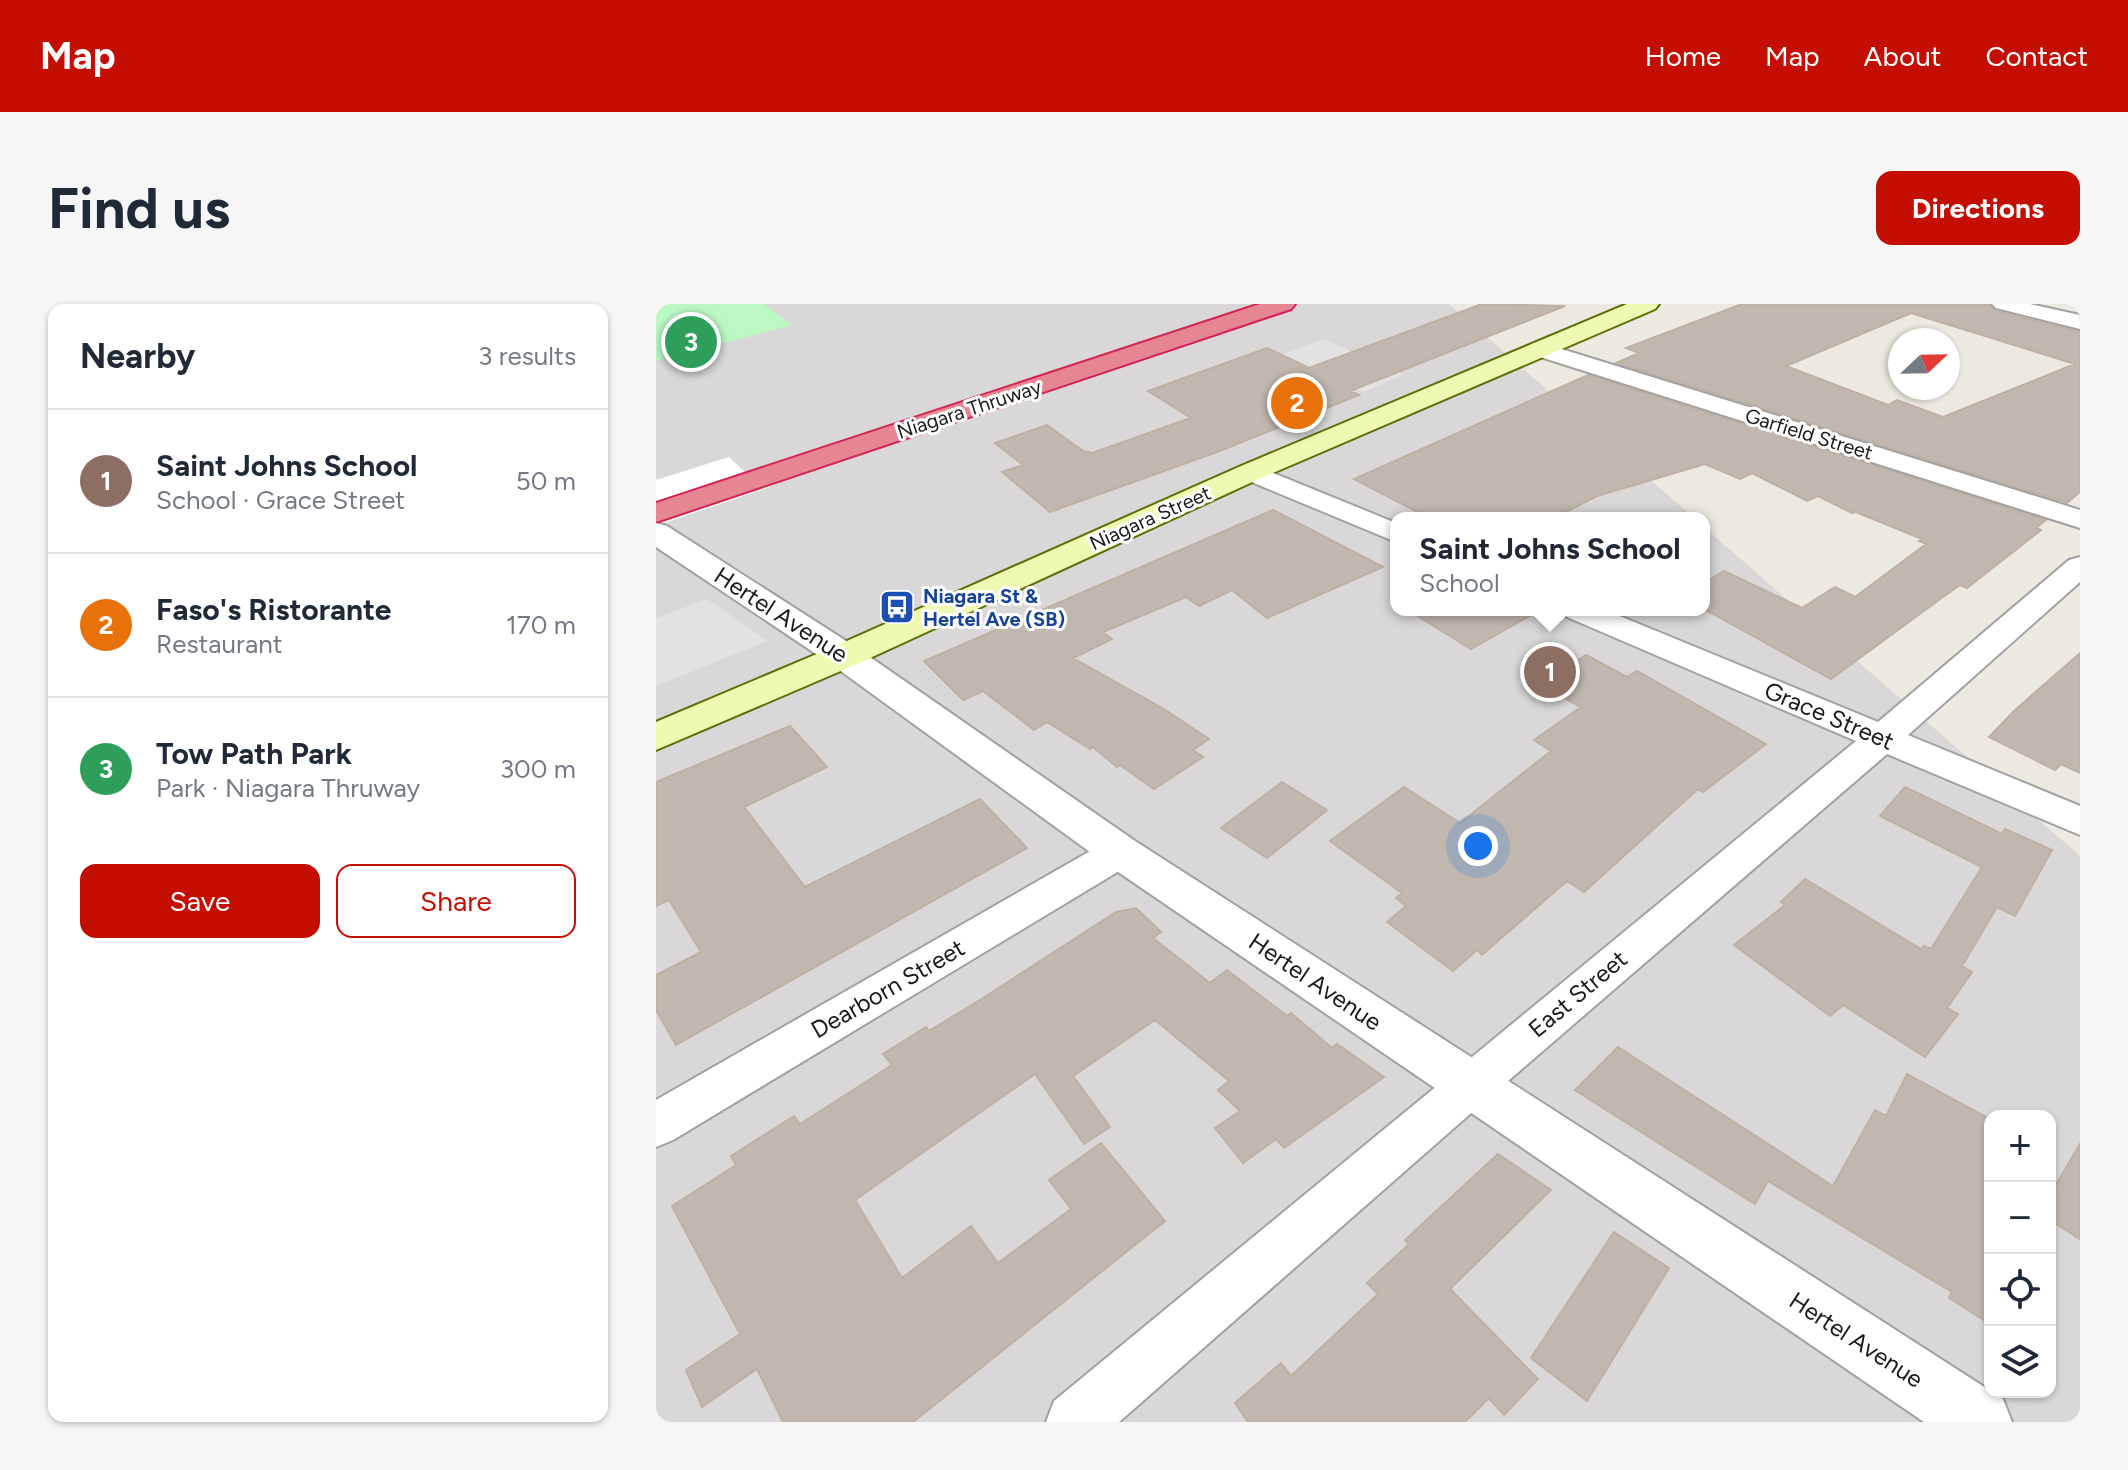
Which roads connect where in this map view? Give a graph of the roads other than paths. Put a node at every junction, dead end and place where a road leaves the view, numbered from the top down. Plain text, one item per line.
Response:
1 (1229, 304) edge
2 (1283, 304) edge
3 (1647, 304) edge
4 (2003, 304) edge
5 (2080, 322) edge
6 (1539, 349) junction
7 (750, 472) junction
8 (1251, 472) junction
9 (656, 492) edge
10 (656, 513) edge
11 (2080, 519) edge
12 (1390, 530) edge
13 (656, 533) edge
14 (2080, 566) edge
15 (1592, 616) edge
16 (844, 656) junction
17 (656, 737) edge
18 (1881, 738) junction
19 (2080, 821) edge
20 (1120, 852) junction
21 (1469, 1085) junction
22 (656, 1125) edge
23 (1075, 1422) edge
24 (1980, 1422) edge

1 - 7 highway, Niagara Thruway
2 - 7 highway, Niagara Thruway
3 - 6 main road, Niagara Street
4 - 5 street
6 - 8 main road, Niagara Street
6 - 11 street, Garfield Street
7 - 9 highway, Niagara Thruway
7 - 10 highway, Niagara Thruway
8 - 12 street
8 - 16 main road, Niagara Street
13 - 16 street, Hertel Avenue
14 - 18 street, East Street
15 - 18 street, Grace Street
16 - 17 main road, Niagara Street
16 - 20 street, Hertel Avenue
18 - 19 street, Grace Street
18 - 21 street, East Street
20 - 21 street, Hertel Avenue
20 - 22 street, Dearborn Street
21 - 23 street, East Street
21 - 24 street, Hertel Avenue

